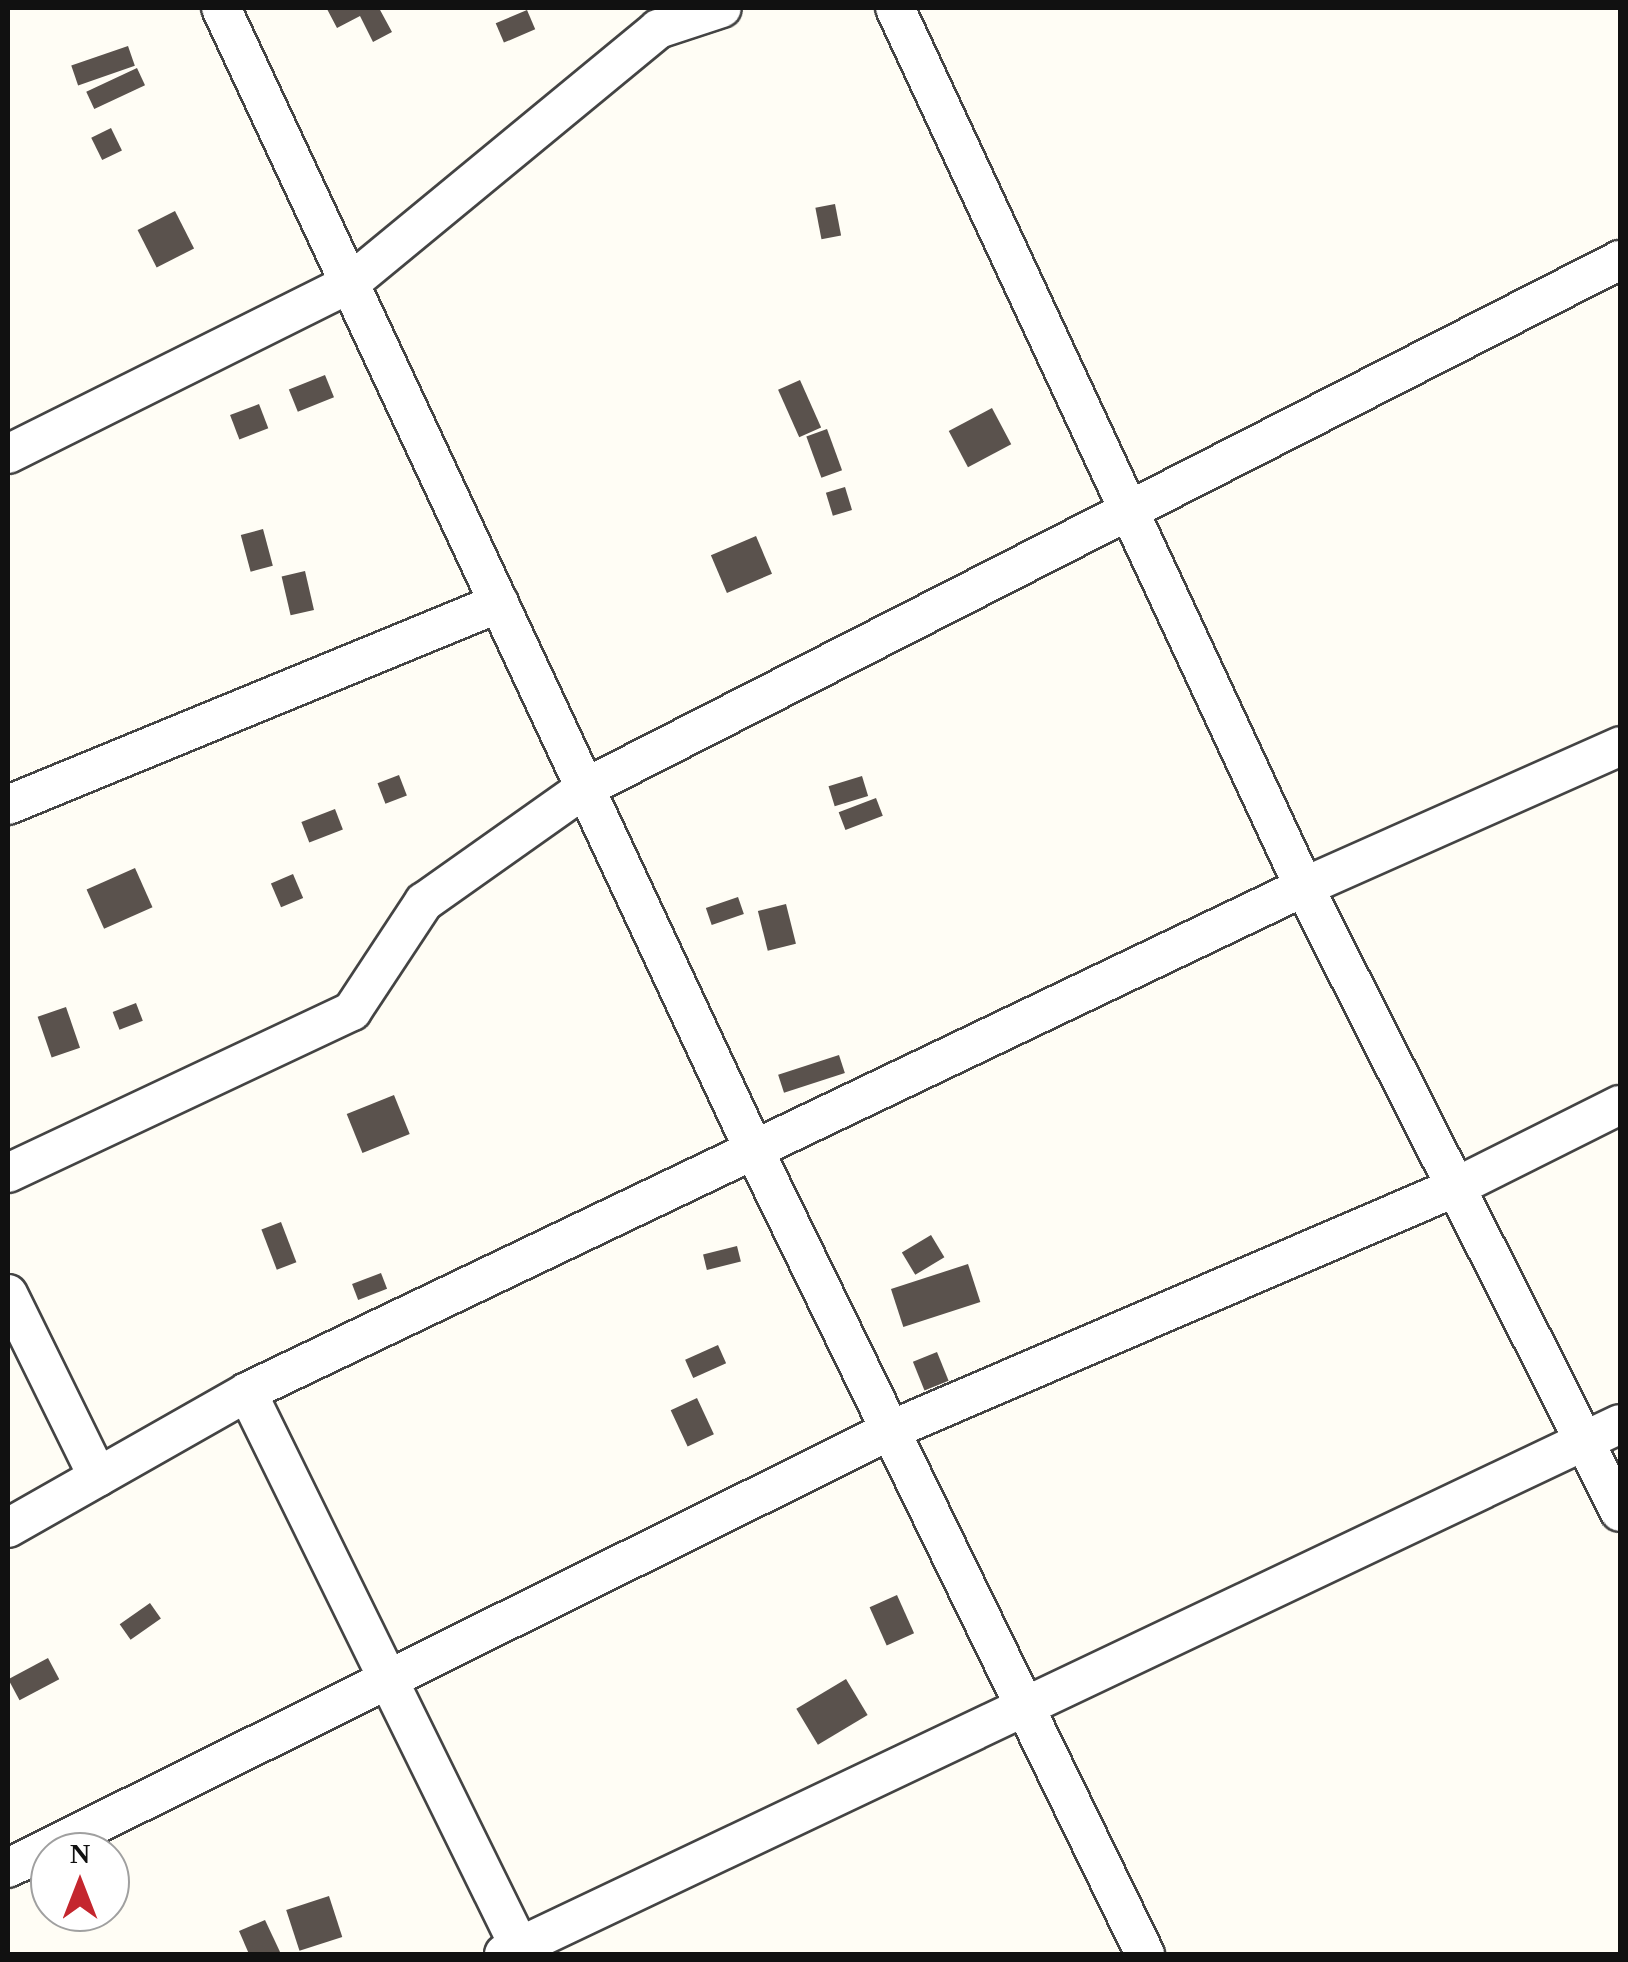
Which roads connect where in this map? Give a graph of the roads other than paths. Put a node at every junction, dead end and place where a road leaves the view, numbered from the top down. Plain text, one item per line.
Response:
1 (220, 8) edge
2 (722, 8) edge
3 (895, 8) edge
4 (1620, 260) edge
5 (350, 284) junction
6 (8, 454) edge
7 (1130, 511) junction
8 (498, 603) junction
9 (1620, 746) edge
10 (584, 788) junction
11 (8, 805) edge
12 (1304, 887) junction
13 (1620, 1105) edge
14 (755, 1152) junction
15 (8, 1173) edge
16 (1456, 1187) junction
17 (8, 1294) edge
18 (246, 1392) junction
19 (1620, 1424) edge
20 (892, 1430) junction
21 (1584, 1442) junction
22 (98, 1477) junction
23 (1620, 1512) edge
24 (8, 1528) edge
25 (390, 1682) junction
26 (1027, 1706) junction
27 (8, 1868) edge
28 (515, 1952) edge
29 (1144, 1954) edge

1 - 5 street
2 - 5 street
3 - 7 street
4 - 7 street
5 - 6 street
5 - 8 street
7 - 10 street
7 - 12 street
8 - 10 street
8 - 11 street
9 - 12 street
10 - 14 street
10 - 15 street
12 - 14 street
12 - 16 street
13 - 16 street
14 - 18 street
14 - 20 street
16 - 20 street
16 - 21 street
17 - 22 street
18 - 22 street
18 - 25 street
19 - 21 street
20 - 25 street
20 - 26 street
21 - 23 street
21 - 26 street
22 - 24 street
25 - 27 street
25 - 28 street
26 - 28 street
26 - 29 street

